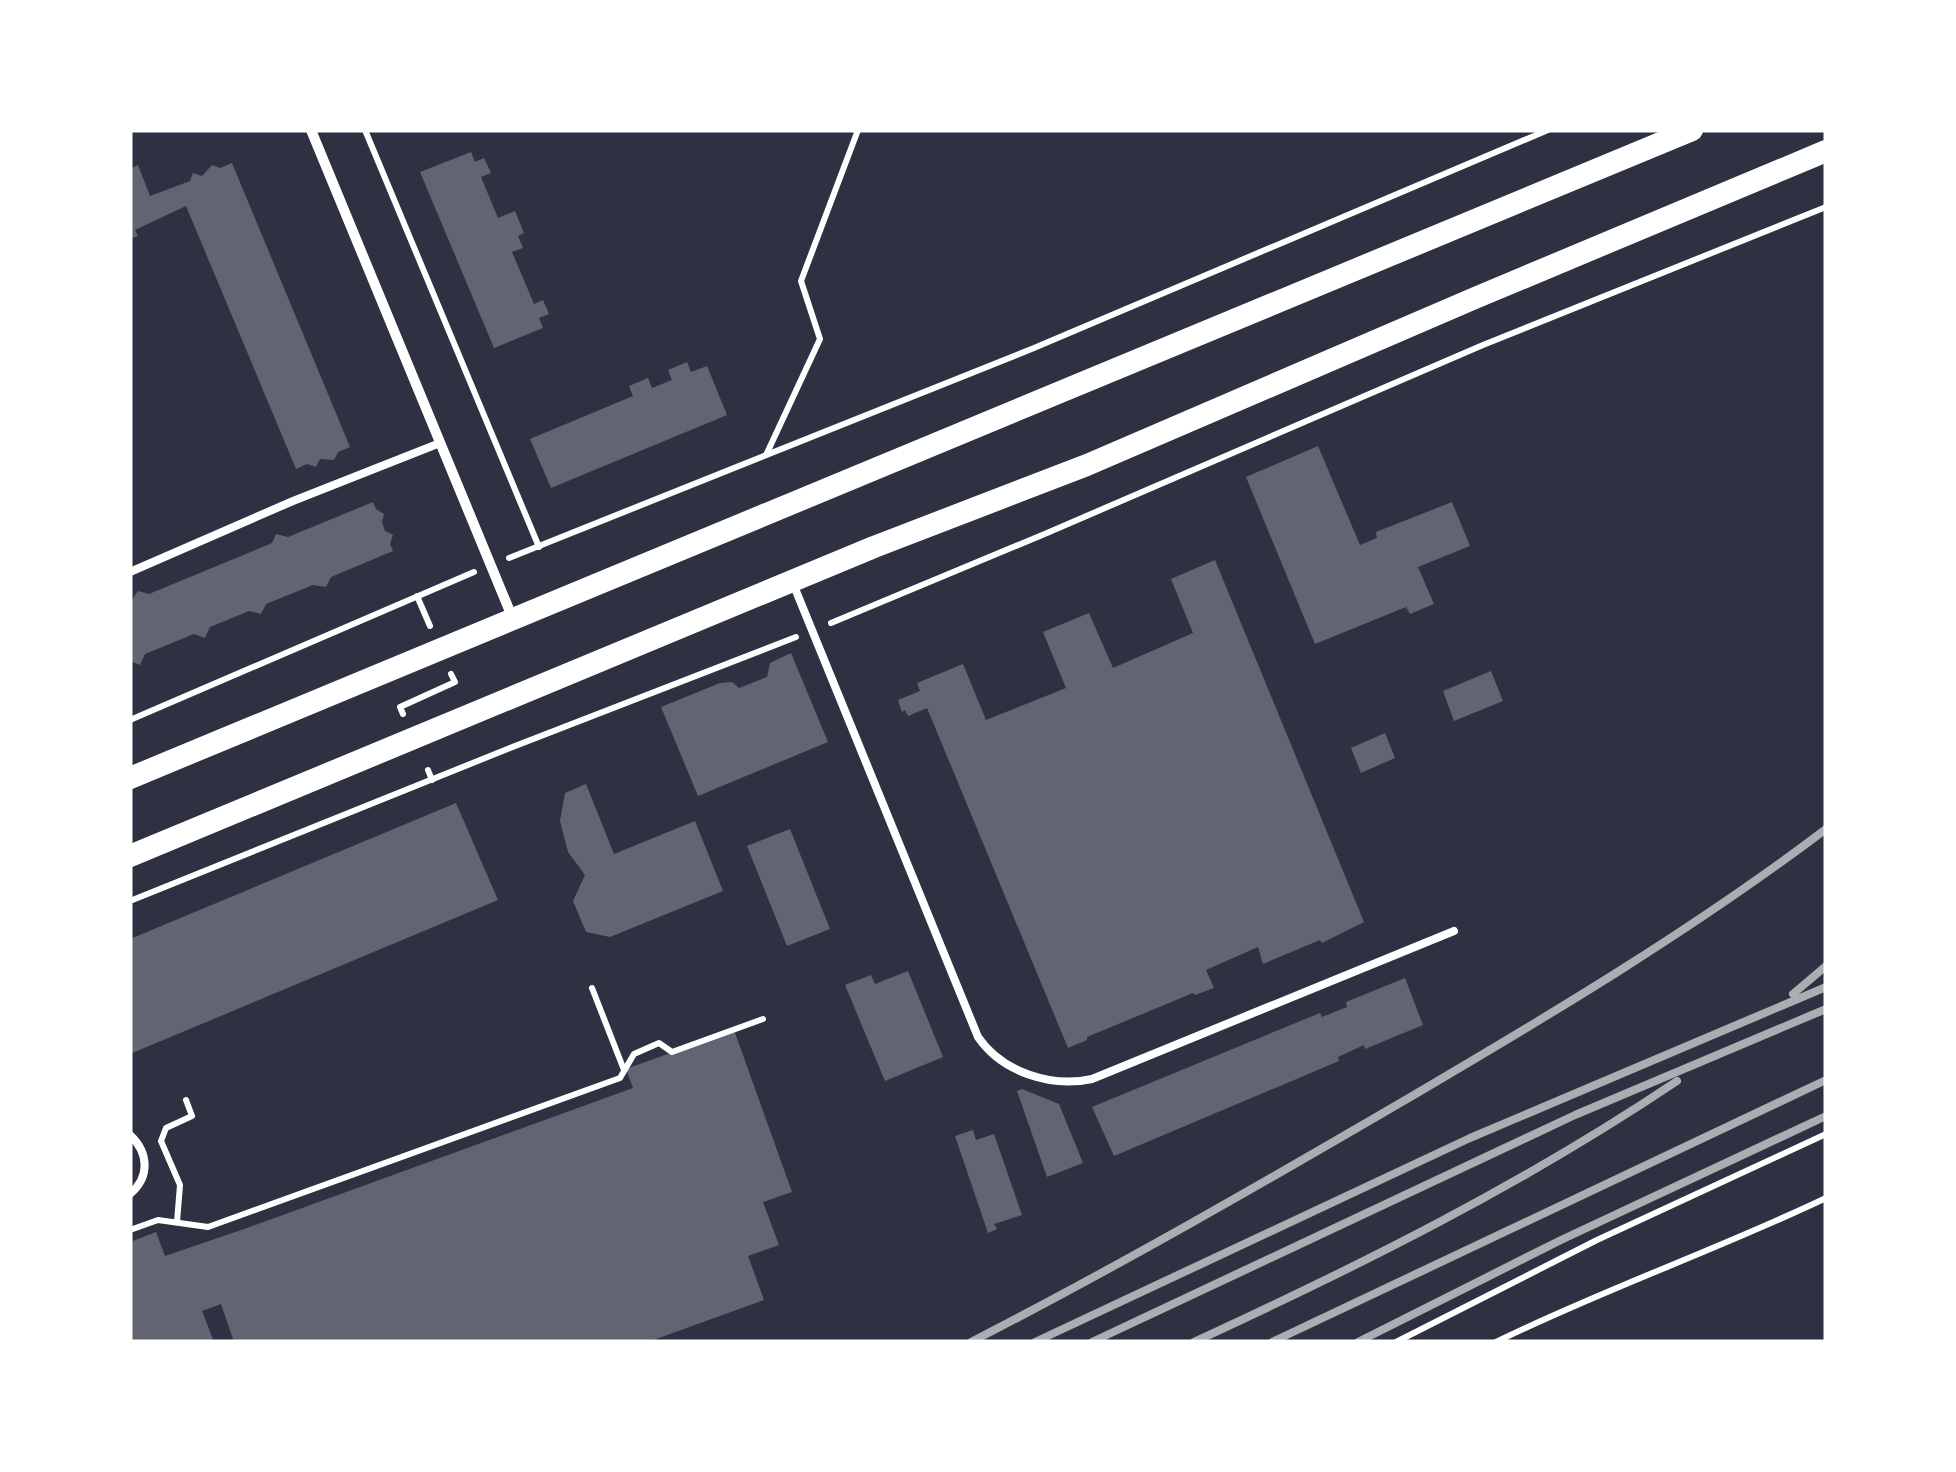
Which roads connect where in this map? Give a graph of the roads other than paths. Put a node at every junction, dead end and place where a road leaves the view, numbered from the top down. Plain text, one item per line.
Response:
1 (311, 130) edge
2 (1692, 130) edge
3 (1826, 152) edge
4 (440, 443) junction
5 (130, 572) edge
6 (792, 582) junction
7 (513, 618) junction
8 (130, 778) edge
9 (130, 856) edge
10 (1454, 930) dead end
11 (130, 1135) edge
12 (130, 1194) edge

1 - 4 street
2 - 7 main road
3 - 6 main road
4 - 5 lane
4 - 7 street
6 - 9 main road
6 - 10 lane
7 - 8 main road
11 - 12 lane

